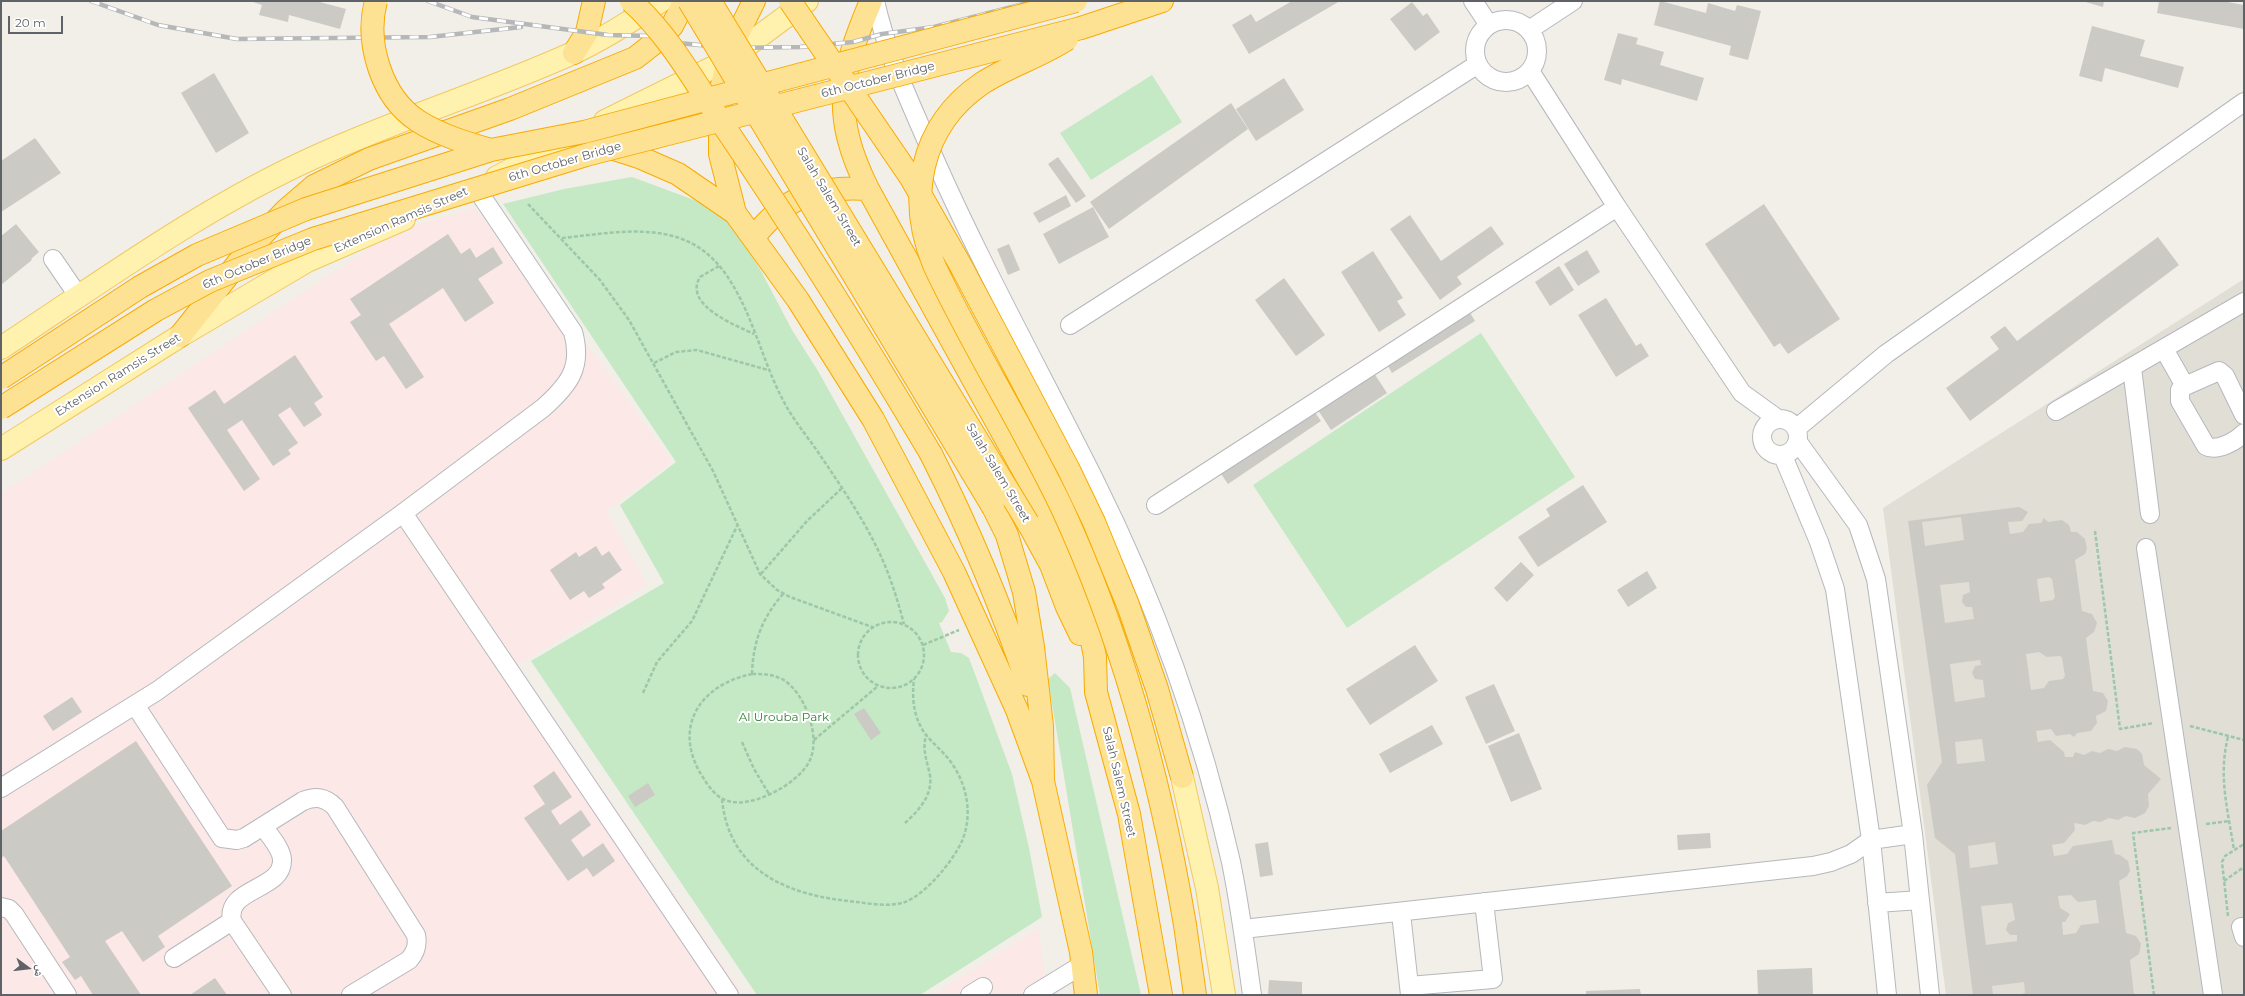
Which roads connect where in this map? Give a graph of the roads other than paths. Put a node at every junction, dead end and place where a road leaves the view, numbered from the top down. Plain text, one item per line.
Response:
1 (376, 1) edge
2 (594, 1) edge
3 (631, 1) edge
4 (660, 1) edge
5 (685, 1) edge
6 (689, 1) edge
7 (710, 1) edge
8 (754, 1) edge
9 (790, 1) edge
10 (807, 1) edge
11 (871, 1) edge
12 (874, 1) edge
13 (1076, 1) edge
14 (1162, 1) edge
15 (1473, 1) edge
16 (1573, 1) edge
17 (1489, 25) junction
18 (1081, 28) junction
19 (1529, 30) junction
20 (574, 53) junction
21 (726, 61) junction
22 (1478, 64) junction
23 (1530, 71) junction
24 (2244, 102) edge
25 (574, 136) junction
26 (491, 150) junction
27 (476, 188) junction
28 (868, 189) junction
29 (1617, 207) junction
30 (735, 213) junction
31 (754, 237) junction
32 (53, 258) dead end
33 (79, 297) junction
34 (2241, 309) edge
35 (1070, 325) dead end
36 (180, 336) junction
37 (3, 341) edge
38 (2164, 350) junction
39 (2128, 371) junction
40 (1, 378) edge
41 (2185, 386) junction
42 (1, 408) edge
43 (2056, 412) dead end
44 (2244, 415) edge
45 (1778, 419) junction
46 (2244, 433) edge
47 (1798, 435) junction
48 (1, 449) edge
49 (1783, 456) junction
50 (1156, 505) dead end
51 (403, 513) junction
52 (2144, 515) dead end
53 (2146, 548) dead end
54 (1095, 657) junction
55 (135, 705) junction
56 (1042, 726) junction
57 (1182, 777) joint
58 (1043, 781) junction
59 (1, 788) edge
60 (263, 826) junction
61 (1913, 834) junction
62 (1871, 840) junction
63 (1920, 900) junction
64 (1484, 902) junction
65 (1877, 903) junction
66 (1, 907) edge
67 (1401, 913) junction
68 (232, 921) junction
69 (1243, 929) junction
70 (174, 958) dead end
71 (1082, 965) junction
72 (378, 988) edge
73 (1410, 991) edge
74 (67, 995) edge
75 (282, 995) edge
76 (352, 995) edge
77 (729, 995) edge
78 (1033, 995) edge
79 (1085, 995) edge
80 (1161, 995) edge
81 (1195, 995) edge
82 (1224, 995) edge
83 (1252, 995) edge
84 (1887, 995) edge
85 (1930, 995) edge
86 (2214, 995) edge

1 - 26 highway, bridge
2 - 20 highway
3 - 56 highway, bridge
4 - 20 main road
5 - 36 highway
6 - 56 highway, Salah Salem Street, bridge
7 - 54 highway, Salah Salem Street, bridge
8 - 21 highway
9 - 57 highway, bridge
10 - 21 main road, Extension Ramsis Street
11 - 28 highway
12 - 69 lane
13 - 26 highway, 6th October Bridge, bridge
14 - 18 highway, 6th October Bridge
15 - 17 lane
16 - 19 lane
17 - 19 lane
17 - 22 lane
18 - 42 highway, 6th October Bridge, bridge
18 - 81 highway, bridge
19 - 23 lane
20 - 33 main road
21 - 25 main road, Extension Ramsis Street
21 - 30 highway
22 - 23 lane
22 - 35 lane
23 - 29 lane
24 - 47 lane
25 - 27 main road, Extension Ramsis Street
25 - 30 highway
26 - 40 highway, 6th October Bridge, bridge
27 - 36 main road, Extension Ramsis Street
27 - 51 lane
28 - 31 highway
28 - 54 highway
29 - 45 lane
29 - 50 lane
30 - 31 highway
31 - 58 highway
32 - 33 lane
33 - 37 main road
34 - 38 lane
36 - 48 main road, Extension Ramsis Street
38 - 39 lane
38 - 41 lane
39 - 43 lane
39 - 52 lane
41 - 44 lane
41 - 46 lane
45 - 47 lane
45 - 49 lane
47 - 49 lane
47 - 61 lane
49 - 62 lane
51 - 55 lane
51 - 77 lane
53 - 86 lane
54 - 80 highway, Salah Salem Street
55 - 59 lane
55 - 60 lane
56 - 58 highway, Salah Salem Street
57 - 82 main road
58 - 71 highway, Salah Salem Street
60 - 68 lane
60 - 72 lane
61 - 62 lane
61 - 63 lane
62 - 64 lane
62 - 65 lane
63 - 65 lane
63 - 85 lane
64 - 67 lane
64 - 73 lane
65 - 84 lane
66 - 74 lane
67 - 69 lane
67 - 73 lane
68 - 70 lane
68 - 75 lane
69 - 83 lane
71 - 78 lane
71 - 79 highway, Salah Salem Street
72 - 76 lane

